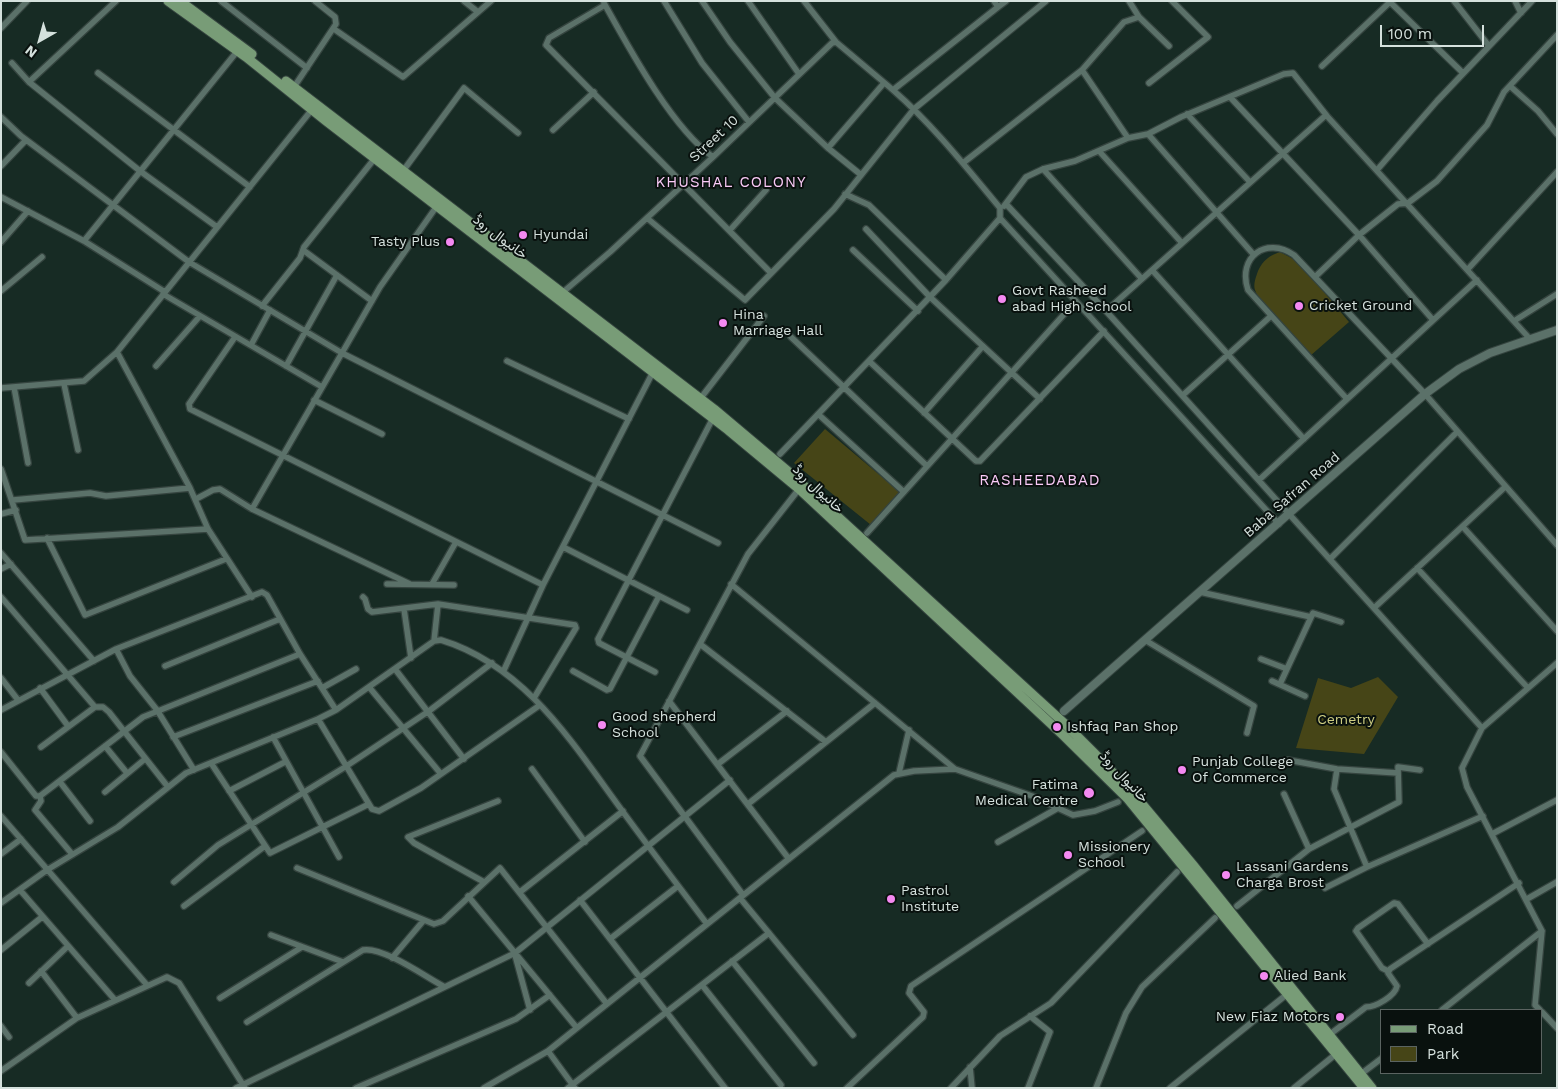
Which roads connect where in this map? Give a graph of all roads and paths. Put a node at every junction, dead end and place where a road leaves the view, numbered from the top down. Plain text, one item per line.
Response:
1 (27, 1) edge
2 (116, 1) edge
3 (168, 1) edge
4 (180, 1) edge
5 (221, 1) edge
6 (315, 1) edge
7 (464, 1) edge
8 (492, 1) edge
9 (664, 1) edge
10 (702, 1) edge
11 (748, 1) edge
12 (804, 1) edge
13 (994, 1) edge
14 (1006, 1) edge
15 (1046, 1) edge
16 (1130, 1) edge
17 (1172, 1) edge
18 (1454, 1) edge
19 (1515, 1) edge
20 (1532, 1) edge
21 (604, 3) edge
22 (998, 7) junction
23 (478, 12) junction
24 (1521, 13) junction
25 (1139, 17) junction
26 (1, 28) edge
27 (334, 30) junction
28 (1557, 34) edge
29 (836, 42) junction
30 (1169, 46) dead end
31 (1489, 46) junction
32 (240, 48) junction
33 (12, 63) dead end
34 (1322, 66) dead end
35 (307, 68) junction
36 (1082, 70) junction
37 (98, 73) dead end
38 (1463, 73) junction
39 (799, 74) junction
40 (29, 82) junction
41 (884, 83) junction
42 (1150, 83) dead end
43 (1510, 86) junction
44 (294, 87) junction
45 (893, 90) junction
46 (594, 92) junction
47 (775, 98) junction
48 (1230, 98) junction
49 (314, 107) junction
50 (914, 109) junction
51 (1187, 114) junction
52 (1327, 116) junction
53 (1, 117) edge
54 (749, 122) junction
55 (174, 130) junction
56 (553, 130) dead end
57 (518, 133) dead end
58 (1148, 134) junction
59 (1557, 134) edge
60 (1128, 138) junction
61 (26, 140) junction
62 (828, 148) junction
63 (1099, 151) junction
64 (1283, 152) junction
65 (375, 158) junction
66 (712, 158) junction
67 (963, 163) junction
68 (1, 166) edge
69 (1043, 169) junction
70 (1377, 170) junction
71 (140, 171) junction
72 (403, 171) junction
73 (1557, 172) edge
74 (860, 174) junction
75 (1250, 182) junction
76 (682, 184) junction
77 (250, 187) junction
78 (766, 190) dead end
79 (845, 194) junction
80 (2, 197) edge
81 (439, 203) junction
82 (1408, 203) junction
83 (113, 205) junction
84 (1007, 205) junction
85 (1000, 208) junction
86 (28, 211) junction
87 (1217, 212) junction
88 (647, 218) junction
89 (1000, 218) junction
90 (218, 227) junction
91 (866, 229) dead end
92 (730, 230) junction
93 (1359, 235) junction
94 (1, 242) edge
95 (84, 242) junction
96 (1182, 244) junction
97 (303, 250) junction
98 (853, 250) dead end
99 (1254, 255) junction
100 (42, 257) dead end
101 (189, 262) junction
102 (1468, 269) junction
103 (1152, 270) junction
104 (771, 273) junction
105 (338, 275) junction
106 (1316, 276) junction
107 (1142, 279) junction
108 (946, 280) junction
109 (1478, 280) junction
110 (1, 292) edge
111 (164, 293) junction
112 (562, 293) junction
113 (1557, 294) edge
114 (930, 297) junction
115 (1076, 300) junction
116 (372, 301) junction
117 (262, 306) junction
118 (270, 310) junction
119 (918, 311) junction
120 (1106, 311) junction
121 (200, 316) junction
122 (764, 316) dead end
123 (1271, 316) junction
124 (1433, 320) junction
125 (1514, 321) junction
126 (1557, 330) edge
127 (305, 331) junction
128 (1104, 331) junction
129 (235, 336) junction
130 (791, 337) dead end
131 (1530, 339) junction
132 (251, 345) junction
133 (983, 346) junction
134 (117, 352) junction
135 (342, 353) junction
136 (1229, 355) junction
137 (1391, 359) junction
138 (507, 361) dead end
139 (869, 361) junction
140 (156, 366) dead end
141 (286, 366) junction
142 (653, 372) junction
143 (1011, 372) junction
144 (64, 384) junction
145 (14, 387) junction
146 (322, 387) junction
147 (844, 387) junction
148 (1, 388) edge
149 (1425, 394) junction
150 (1183, 395) junction
151 (700, 399) junction
152 (1040, 399) junction
153 (1347, 399) junction
154 (314, 400) junction
155 (924, 413) junction
156 (818, 414) junction
157 (713, 418) junction
158 (629, 419) junction
159 (1457, 432) junction
160 (382, 434) dead end
161 (952, 438) junction
162 (1304, 439) junction
163 (78, 450) dead end
164 (780, 454) dead end
165 (282, 455) junction
166 (28, 463) dead end
167 (927, 466) junction
168 (1, 469) edge
169 (1259, 480) junction
170 (596, 482) junction
171 (1505, 487) junction
172 (190, 488) junction
173 (799, 489) junction
174 (904, 492) junction
175 (196, 499) junction
176 (12, 500) junction
177 (252, 508) junction
178 (16, 510) junction
179 (1290, 513) junction
180 (1, 514) edge
181 (662, 515) junction
182 (1278, 524) junction
183 (1462, 526) junction
184 (208, 529) junction
185 (868, 533) dead end
186 (48, 538) junction
187 (456, 542) junction
188 (718, 543) dead end
189 (1557, 545) edge
190 (563, 547) junction
191 (1, 553) edge
192 (226, 559) junction
193 (1330, 559) junction
194 (11, 564) junction
195 (1417, 568) junction
196 (1, 569) edge
197 (628, 580) junction
198 (387, 584) dead end
199 (410, 584) junction
200 (432, 584) junction
201 (731, 584) junction
202 (454, 585) dead end
203 (543, 585) junction
204 (1200, 592) junction
205 (659, 596) junction
206 (1, 597) edge
207 (252, 597) junction
208 (362, 597) dead end
209 (438, 604) junction
210 (1374, 608) junction
211 (404, 609) junction
212 (687, 610) dead end
213 (1311, 616) junction
214 (529, 617) junction
215 (280, 619) junction
216 (1341, 622) dead end
217 (1557, 631) edge
218 (1145, 640) junction
219 (434, 641) junction
220 (700, 644) junction
221 (116, 649) junction
222 (300, 654) junction
223 (627, 657) junction
224 (411, 658) junction
225 (1261, 659) dead end
226 (94, 662) junction
227 (1557, 663) edge
228 (492, 664) junction
229 (165, 666) dead end
230 (395, 669) junction
231 (1287, 669) junction
232 (356, 670) dead end
233 (504, 670) junction
234 (573, 671) dead end
235 (655, 672) dead end
236 (68, 674) junction
237 (1, 678) edge
238 (318, 681) junction
239 (1272, 681) dead end
240 (1280, 684) junction
241 (369, 687) junction
242 (40, 688) junction
243 (322, 688) junction
244 (1528, 688) junction
245 (1305, 696) dead end
246 (534, 698) junction
247 (18, 700) junction
248 (669, 700) junction
249 (876, 702) junction
250 (540, 705) junction
251 (95, 708) junction
252 (1, 710) edge
253 (157, 710) junction
254 (336, 710) junction
255 (429, 711) junction
256 (787, 711) junction
257 (1064, 711) dead end
258 (318, 719) junction
259 (68, 726) junction
260 (403, 727) junction
261 (1482, 728) junction
262 (909, 730) junction
263 (123, 732) junction
264 (1247, 733) dead end
265 (173, 737) junction
266 (273, 737) junction
267 (826, 742) junction
268 (104, 746) junction
269 (41, 747) dead end
270 (1, 752) edge
271 (145, 759) junction
272 (464, 759) junction
273 (1288, 760) dead end
274 (285, 762) junction
275 (211, 763) junction
276 (718, 764) junction
277 (345, 767) junction
278 (532, 769) dead end
279 (955, 769) junction
280 (1336, 769) junction
281 (194, 770) junction
282 (1420, 770) dead end
283 (127, 773) junction
284 (899, 773) junction
285 (1398, 773) junction
286 (441, 774) junction
287 (730, 780) junction
288 (60, 782) junction
289 (168, 787) junction
290 (229, 791) junction
291 (104, 792) dead end
292 (302, 793) junction
293 (1284, 794) dead end
294 (40, 796) junction
295 (1557, 800) edge
296 (498, 802) dead end
297 (1118, 802) dead end
298 (369, 804) junction
299 (748, 804) junction
300 (1058, 808) junction
301 (622, 811) junction
302 (1, 816) edge
303 (1483, 816) junction
304 (684, 817) junction
305 (90, 821) dead end
306 (251, 824) junction
307 (1349, 826) junction
308 (321, 828) junction
309 (1142, 831) dead end
310 (1492, 834) junction
311 (21, 839) junction
312 (585, 842) junction
313 (998, 842) dead end
314 (265, 846) junction
315 (648, 846) junction
316 (1309, 849) junction
317 (1, 854) edge
318 (72, 854) junction
319 (339, 857) dead end
320 (789, 859) junction
321 (1367, 867) junction
322 (297, 868) dead end
323 (47, 870) junction
324 (1177, 872) dead end
325 (174, 882) dead end
326 (484, 882) junction
327 (1557, 882) edge
328 (1519, 883) junction
329 (678, 886) junction
330 (1325, 888) dead end
331 (20, 890) junction
332 (520, 892) junction
333 (468, 896) junction
334 (742, 896) junction
335 (1527, 899) junction
336 (580, 900) junction
337 (1, 903) edge
338 (184, 906) dead end
339 (1237, 906) dead end
340 (42, 917) junction
341 (1215, 918) dead end
342 (424, 920) junction
343 (707, 924) junction
344 (546, 926) junction
345 (1542, 931) junction
346 (769, 933) junction
347 (271, 935) dead end
348 (610, 940) junction
349 (1428, 944) junction
350 (68, 946) junction
351 (302, 947) junction
352 (1, 950) edge
353 (515, 952) junction
354 (392, 958) junction
355 (732, 961) junction
356 (343, 962) junction
357 (41, 971) junction
358 (1388, 971) junction
359 (640, 977) junction
360 (28, 983) dead end
361 (148, 985) junction
362 (702, 985) junction
363 (443, 986) junction
364 (550, 995) junction
365 (1286, 995) junction
366 (220, 998) dead end
367 (115, 1000) junction
368 (607, 1004) junction
369 (1443, 1009) edge
370 (1539, 1009) edge
371 (530, 1010) junction
372 (666, 1012) junction
373 (1543, 1013) edge
374 (1030, 1016) junction
375 (77, 1018) junction
376 (247, 1022) dead end
377 (1, 1026) edge
378 (577, 1028) junction
379 (1557, 1028) edge
380 (853, 1035) dead end
381 (1330, 1035) junction
382 (9, 1037) dead end
383 (548, 1051) junction
384 (1336, 1054) junction
385 (1380, 1060) edge
386 (814, 1063) dead end
387 (970, 1067) junction
388 (1, 1071) edge
389 (1361, 1074) junction
390 (781, 1085) dead end
391 (244, 1086) edge
392 (572, 1087) edge
393 (236, 1088) edge
394 (356, 1088) edge
395 (484, 1088) edge
396 (725, 1088) edge
397 (847, 1088) edge
398 (951, 1088) edge
399 (972, 1088) edge
400 (1028, 1088) edge
401 (1096, 1088) edge
402 (1170, 1088) edge
403 (1294, 1088) edge
404 (1364, 1088) edge
405 (1372, 1088) edge

1 - 26 street
2 - 40 street
3 - 32 main road, خانیوال روڈ
4 - 32 main road, خانیوال روڈ
5 - 35 street
6 - 27 street
7 - 23 street
8 - 23 street
9 - 54 street
10 - 47 street
11 - 39 street
12 - 29 street
13 - 22 street
14 - 22 street
15 - 50 street
16 - 25 street
17 - 42 street
18 - 31 street
19 - 24 street
20 - 24 street
21 - 46 street
21 - 66 street
22 - 45 street
23 - 27 street
24 - 31 street
25 - 30 street
25 - 36 street
27 - 35 street
28 - 43 street
29 - 39 street, Street 10
29 - 41 street
31 - 38 street
32 - 44 main road, خانیوال روڈ
32 - 49 main road, خانیوال روڈ
32 - 55 street
33 - 40 street
34 - 38 street
35 - 44 street
36 - 60 street
36 - 67 street
37 - 55 street
38 - 70 street
39 - 47 street, Street 10
40 - 71 street
41 - 45 street
41 - 62 street
43 - 59 street
43 - 82 street
44 - 49 main road, خانیوال روڈ
45 - 50 street
46 - 56 street
46 - 76 street
47 - 54 street, Street 10
47 - 62 street
48 - 51 street
48 - 52 street
48 - 64 street
49 - 65 main road, خانیوال روڈ
49 - 72 main road, خانیوال روڈ
49 - 77 street
50 - 67 street
50 - 74 street
51 - 58 street
51 - 75 street
52 - 64 street
52 - 70 street
53 - 61 street
54 - 66 street, Street 10
55 - 71 street
55 - 77 street
57 - 72 street
58 - 60 street
58 - 87 street
60 - 63 street
61 - 68 street
61 - 83 street
62 - 74 street
63 - 69 street
63 - 96 street
64 - 75 street
64 - 93 street
65 - 81 main road, خانیوال روڈ
65 - 97 street
66 - 76 street, Street 10
67 - 85 street
69 - 84 street
69 - 107 street
70 - 82 street
71 - 83 street
71 - 90 street
72 - 81 main road, خانیوال روڈ
73 - 102 street
74 - 79 street
75 - 87 street
76 - 88 street, Street 10
76 - 92 street
77 - 90 street
78 - 92 street
79 - 104 street
79 - 108 street
80 - 86 street
81 - 112 main road, خانیوال روڈ
81 - 116 street
81 - 142 main road, خانیوال روڈ
82 - 93 street
82 - 102 street
83 - 95 street
83 - 101 street
84 - 85 street
84 - 120 street
85 - 89 street
86 - 94 street
86 - 95 street
87 - 96 street
87 - 99 street
88 - 104 street
88 - 112 street, Street 10
89 - 108 street
89 - 115 street
90 - 101 street
91 - 114 street
92 - 104 street
93 - 106 street
93 - 124 street
95 - 111 street
96 - 103 street
97 - 105 street
97 - 117 street
98 - 119 street
99 - 106 street
99 - 123 street
100 - 110 street
101 - 111 street
101 - 117 street
102 - 109 street
103 - 107 street
103 - 136 street
105 - 116 street
105 - 127 street
106 - 137 street
107 - 120 street
108 - 114 street
109 - 124 street
109 - 125 street
111 - 121 street
111 - 134 street
112 - 151 main road, خانیوال روڈ
113 - 125 street
114 - 119 street
114 - 133 street
115 - 128 street
115 - 143 street
116 - 135 street
117 - 118 street
118 - 127 street
118 - 132 street
119 - 139 street
120 - 150 street
121 - 129 street
121 - 140 street
122 - 151 street
123 - 136 street
123 - 153 street
124 - 137 street
125 - 131 street
126 - 131 main road, Baba Safran Road
127 - 135 street
127 - 141 street
128 - 152 street
128 - 182 street
129 - 132 street
129 - 165 street
130 - 147 street
131 - 149 main road, Baba Safran Road
132 - 141 street
133 - 143 street
133 - 155 street
134 - 144 street
134 - 172 street
135 - 146 street
135 - 170 street
136 - 150 street
136 - 162 street
137 - 149 street
137 - 153 street
138 - 158 street
139 - 147 street
139 - 155 street
141 - 146 street
142 - 157 main road, خانیوال روڈ
142 - 158 street
143 - 152 street
143 - 161 street
144 - 145 street
144 - 163 street
145 - 148 street
145 - 166 street
146 - 154 street
147 - 156 street
147 - 167 street
149 - 159 street
149 - 179 main road, Baba Safran Road
150 - 169 street
151 - 381 main road, خانیوال روڈ
152 - 161 street
153 - 162 street
154 - 160 street
154 - 165 street
155 - 161 street
156 - 164 street
156 - 174 street
157 - 173 main road, خانیوال روڈ
157 - 181 street
158 - 170 street
159 - 171 street
159 - 193 street
161 - 167 street
162 - 169 street
165 - 177 street
165 - 187 street
167 - 174 street
168 - 176 street
169 - 179 street
170 - 181 street
170 - 190 street
171 - 183 street
171 - 189 street
172 - 175 street
172 - 176 street
173 - 201 street
173 - 365 main road, خانیوال روڈ
174 - 185 street
175 - 177 street
175 - 184 street
176 - 178 street
177 - 199 street
178 - 180 street
178 - 186 street
179 - 182 main road, Baba Safran Road
179 - 193 street
181 - 188 street
181 - 197 street
182 - 204 main road, Baba Safran Road
183 - 195 street
183 - 217 street
184 - 186 street
184 - 192 street
186 - 192 street
187 - 200 street
187 - 203 street
190 - 197 street
190 - 203 street
191 - 194 street
192 - 207 street
193 - 210 street
194 - 196 street
194 - 226 street
195 - 210 street
195 - 244 street
197 - 205 street
197 - 223 street
198 - 199 street
199 - 200 street
200 - 202 street
201 - 220 street
201 - 249 street
203 - 214 street
204 - 213 street
204 - 218 main road, Baba Safran Road
205 - 212 street
205 - 223 street
206 - 236 street
207 - 215 street
207 - 221 street
208 - 211 street
209 - 211 street
209 - 214 street
209 - 219 street
210 - 261 street
211 - 224 street
213 - 216 street
213 - 231 street
214 - 233 street
214 - 246 street
215 - 222 street
215 - 229 street
218 - 257 main road, Baba Safran Road
218 - 264 street
219 - 224 street
219 - 228 street
220 - 248 street
220 - 256 street
221 - 226 street
221 - 253 street
222 - 238 street
222 - 253 street
223 - 234 street
223 - 235 street
224 - 230 street
225 - 231 street
226 - 236 street
227 - 244 street
228 - 233 street
228 - 255 street
230 - 241 street
230 - 255 street
231 - 240 street
232 - 243 street
233 - 246 street
236 - 242 street
236 - 251 street
237 - 247 street
238 - 243 street
238 - 265 street
239 - 240 street
240 - 245 street
241 - 254 street
241 - 260 street
242 - 247 street
242 - 259 street
243 - 254 street
244 - 261 street
246 - 250 street
247 - 252 street
248 - 276 street
248 - 304 street
249 - 262 street
249 - 267 street
250 - 272 street
250 - 301 street
251 - 259 street
251 - 263 street
253 - 263 street
253 - 265 street
254 - 258 street
255 - 260 street
255 - 272 street
256 - 267 street
256 - 276 street
258 - 266 street
258 - 277 street
259 - 269 street
260 - 277 street
260 - 286 street
261 - 303 street
262 - 279 street
262 - 284 street
263 - 268 street
263 - 271 street
265 - 281 street
266 - 274 street
266 - 275 street
267 - 299 street
268 - 283 street
268 - 288 street
270 - 294 street
271 - 283 street
271 - 289 street
272 - 286 street
273 - 280 street
274 - 290 street
274 - 292 street
275 - 281 street
275 - 290 street
276 - 287 street
277 - 292 street
277 - 298 street
278 - 312 street
279 - 284 street
279 - 300 street
280 - 285 street
280 - 307 street
281 - 289 street
282 - 285 street
283 - 291 street
284 - 320 street
285 - 307 street
286 - 298 street
287 - 299 street
287 - 304 street
288 - 294 street
288 - 305 street
289 - 318 street
290 - 306 street
292 - 306 street
292 - 308 street
293 - 316 street
294 - 318 street
295 - 310 street
296 - 326 street
297 - 300 street
298 - 308 street
299 - 320 street
300 - 313 street
301 - 312 street
301 - 315 street
302 - 311 street
303 - 310 street
303 - 321 street
304 - 315 street
304 - 334 street
306 - 314 street
306 - 325 street
307 - 316 street
307 - 321 street
308 - 314 street
308 - 319 street
309 - 397 street
310 - 328 street
311 - 317 street
311 - 323 street
312 - 332 street
314 - 338 street
315 - 329 street
315 - 336 street
316 - 339 street
318 - 323 street
320 - 334 street
321 - 330 street
322 - 342 street
323 - 331 street
323 - 361 street
324 - 374 street
326 - 332 street
326 - 333 street
327 - 335 street
328 - 335 street
328 - 349 street
329 - 343 street
329 - 348 street
331 - 337 street
331 - 340 street
332 - 344 street
333 - 342 street
333 - 353 street
334 - 343 street
334 - 346 street
335 - 345 street
336 - 344 street
336 - 348 street
340 - 350 street
340 - 352 street
341 - 401 street
342 - 354 street
343 - 359 street
344 - 353 street
344 - 368 street
345 - 369 street
345 - 370 street
346 - 355 street
346 - 380 street
347 - 351 street
348 - 359 street
349 - 358 street
349 - 358 street
350 - 357 street
350 - 367 street
351 - 356 street
351 - 366 street
353 - 363 street
353 - 364 street
353 - 371 street
354 - 356 street
354 - 363 street
355 - 362 street
355 - 386 street
356 - 376 street
357 - 360 street
357 - 375 street
358 - 381 street
359 - 368 street
359 - 372 street
361 - 367 street
361 - 391 street
362 - 372 street
362 - 390 street
363 - 391 street
364 - 371 street
364 - 378 street
365 - 384 main road, خانیوال روڈ
365 - 402 street
367 - 375 street
368 - 378 street
371 - 394 street
372 - 392 street
372 - 396 street
373 - 379 street
374 - 387 street
374 - 400 street
375 - 388 street
377 - 382 street
378 - 383 street
381 - 389 main road, خانیوال روڈ
383 - 392 street
383 - 395 street
384 - 403 street
384 - 404 main road, خانیوال روڈ
385 - 389 street
387 - 398 street
387 - 399 street
389 - 405 main road, خانیوال روڈ
391 - 393 street

